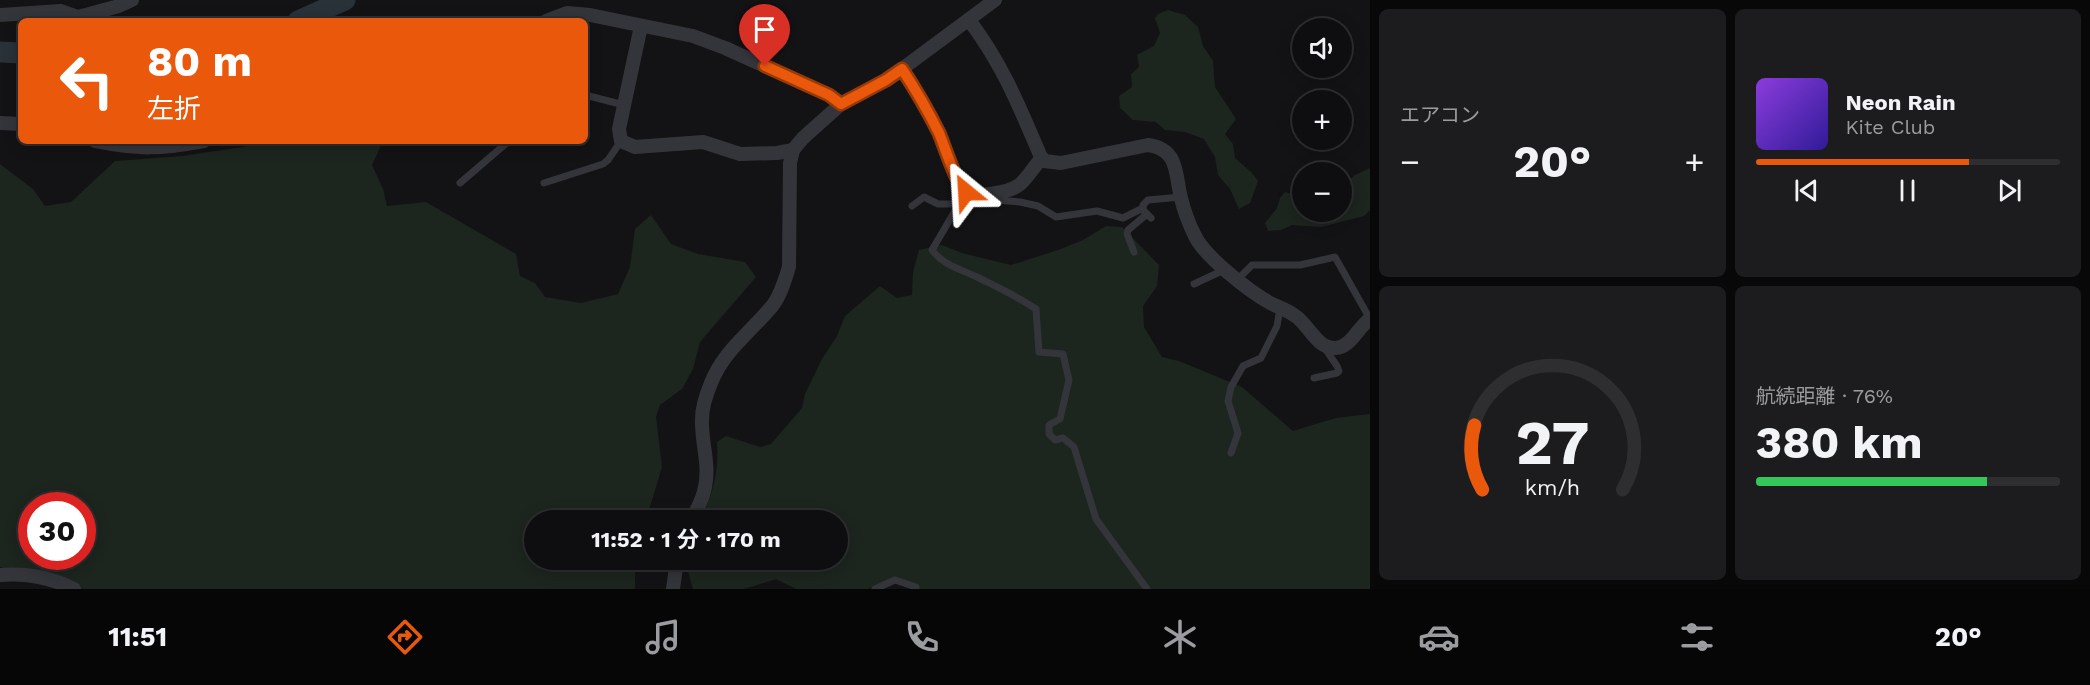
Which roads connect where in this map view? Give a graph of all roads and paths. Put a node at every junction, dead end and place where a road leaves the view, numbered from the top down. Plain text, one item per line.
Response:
1 (132, 0) edge
2 (995, 0) edge
3 (0, 15) edge
4 (554, 18) edge
5 (969, 20) junction
6 (641, 26) junction
7 (902, 69) junction
8 (588, 96) edge
9 (841, 104) junction
10 (624, 105) junction
11 (0, 123) edge
12 (18, 124) edge
13 (621, 141) junction
14 (108, 144) edge
15 (187, 144) edge
16 (506, 144) edge
17 (793, 150) junction
18 (1042, 158) junction
19 (460, 183) dead end
20 (544, 183) dead end
21 (992, 193) junction
22 (1181, 196) junction
23 (963, 198) junction
24 (912, 206) dead end
25 (1147, 213) junction
26 (1134, 252) dead end
27 (1226, 269) junction
28 (1238, 279) junction
29 (1194, 284) dead end
30 (1280, 308) junction
31 (1370, 319) edge
32 (1322, 345) junction
33 (1314, 378) dead end
34 (1231, 453) dead end
35 (696, 510) edge
36 (676, 570) edge
37 (0, 575) edge
38 (74, 589) edge
39 (673, 589) edge
40 (875, 589) edge
41 (916, 589) edge
42 (1146, 589) edge

1 - 3 street
2 - 5 street
4 - 6 street
5 - 7 street
5 - 18 street
6 - 9 street
6 - 10 street
7 - 9 street
7 - 23 street
8 - 10 lane
9 - 17 street
10 - 13 street
11 - 12 street
13 - 17 street
13 - 20 lane
14 - 15 street
16 - 19 lane
17 - 35 street
18 - 21 street
18 - 22 street
21 - 23 street
21 - 25 lane
22 - 25 lane
22 - 27 street
23 - 24 lane
23 - 42 lane
25 - 26 lane
27 - 28 street
27 - 29 lane
28 - 30 street
28 - 31 lane
30 - 32 street
30 - 34 lane
31 - 32 street
32 - 33 lane
36 - 39 street
37 - 38 street
40 - 41 lane

